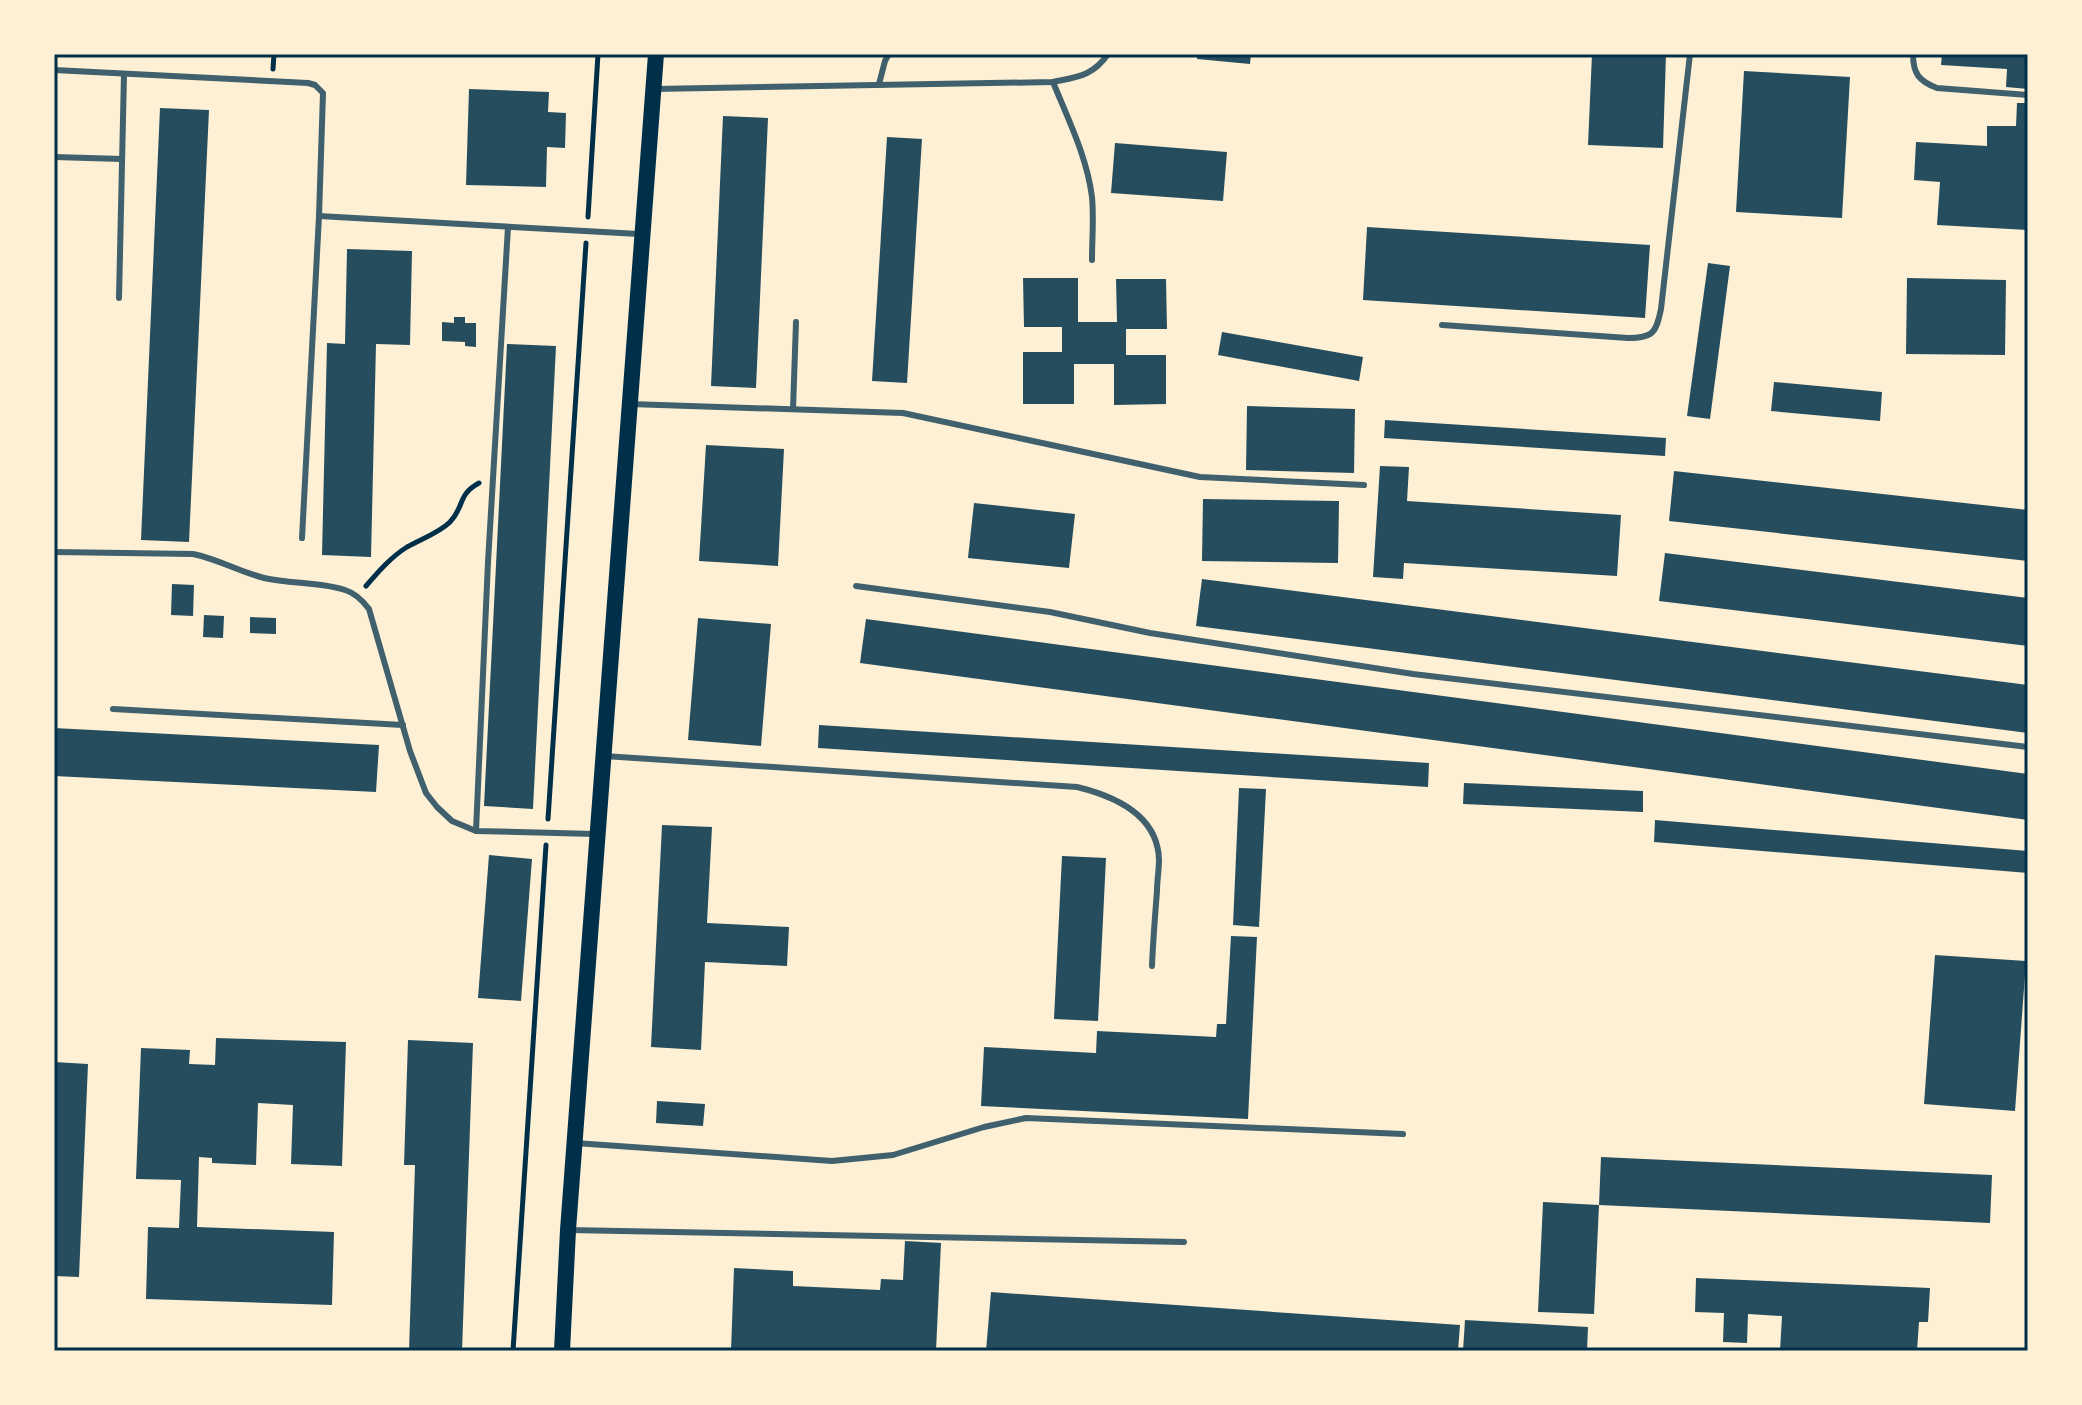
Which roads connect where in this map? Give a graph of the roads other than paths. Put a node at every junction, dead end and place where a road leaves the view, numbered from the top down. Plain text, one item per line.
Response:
1 (656, 54) edge
2 (889, 54) edge
3 (1108, 54) edge
4 (1690, 54) edge
5 (1913, 54) edge
6 (54, 70) edge
7 (124, 74) junction
8 (1053, 82) junction
9 (879, 84) junction
10 (654, 89) junction
11 (2028, 95) edge
12 (54, 157) edge
13 (122, 159) junction
14 (319, 216) junction
15 (508, 227) junction
16 (644, 235) junction
17 (1092, 260) dead end
18 (119, 298) dead end
19 (796, 322) dead end
20 (1442, 325) dead end
21 (630, 404) junction
22 (793, 409) junction
23 (1364, 485) dead end
24 (302, 538) dead end
25 (54, 552) edge
26 (856, 586) dead end
27 (113, 709) dead end
28 (403, 725) junction
29 (2028, 747) edge
30 (604, 756) junction
31 (476, 831) junction
32 (599, 834) junction
33 (1152, 966) dead end
34 (1403, 1134) dead end
35 (575, 1143) junction
36 (568, 1230) junction
37 (1184, 1242) dead end
38 (562, 1351) edge

1 - 10 main road
2 - 9 lane
3 - 8 lane
4 - 20 lane
5 - 11 lane
6 - 7 lane
7 - 13 lane
7 - 14 lane
8 - 9 lane
8 - 17 lane
9 - 10 lane
10 - 16 main road
12 - 13 lane
13 - 18 lane
14 - 15 lane
14 - 24 lane
15 - 16 lane
15 - 31 lane
16 - 21 main road
19 - 22 lane
21 - 22 lane
21 - 30 main road
22 - 23 lane
25 - 28 lane
26 - 29 lane
27 - 28 lane
28 - 31 lane
30 - 32 main road
30 - 33 lane
31 - 32 lane
32 - 35 main road
34 - 35 lane
35 - 36 main road
36 - 37 lane
36 - 38 main road

